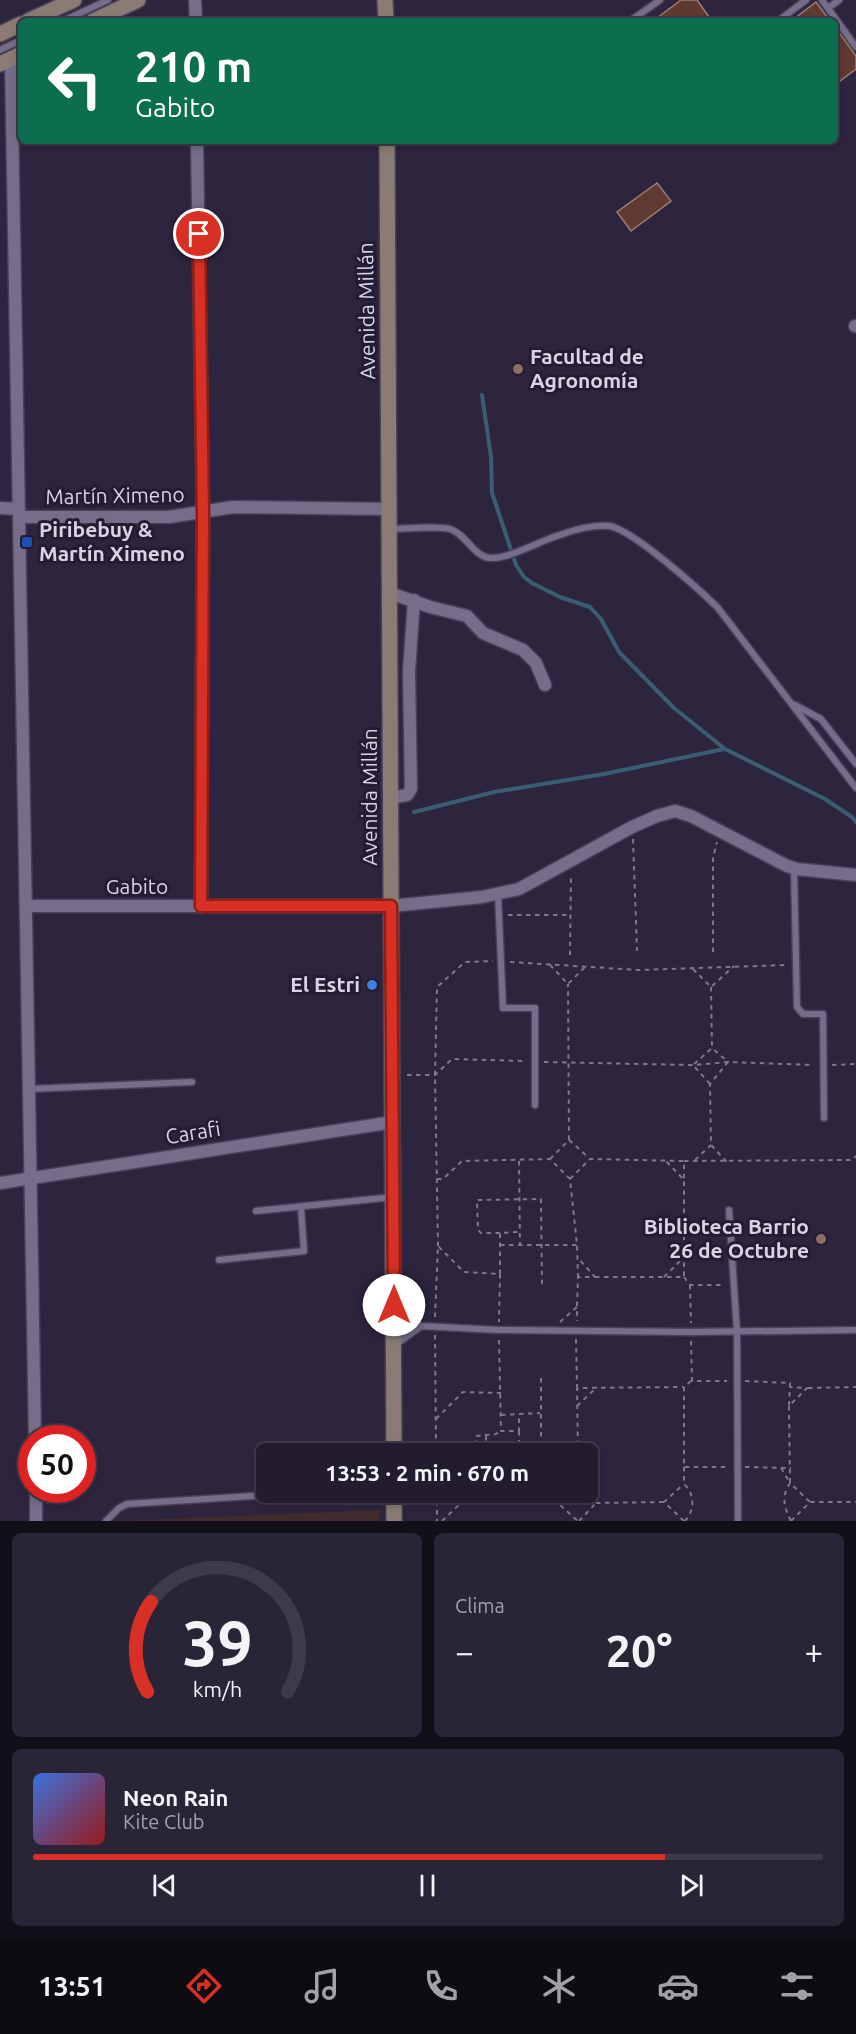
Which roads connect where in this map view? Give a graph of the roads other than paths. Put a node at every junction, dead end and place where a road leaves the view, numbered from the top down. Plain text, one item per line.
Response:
1 (74, 0) edge
2 (108, 0) edge
3 (138, 0) edge
4 (195, 0) edge
5 (386, 0) edge
6 (660, 0) edge
7 (806, 0) edge
8 (822, 0) edge
9 (839, 0) edge
10 (828, 8) junction
11 (35, 18) edge
12 (69, 18) edge
13 (99, 18) edge
14 (196, 18) edge
15 (386, 18) edge
16 (634, 18) edge
17 (782, 18) edge
18 (835, 18) edge
19 (838, 22) edge
20 (18, 25) edge
21 (0, 34) edge
22 (18, 44) edge
23 (856, 47) edge
24 (8, 56) edge
25 (197, 144) edge
26 (387, 144) edge
27 (0, 508) edge
28 (390, 509) junction
29 (19, 513) junction
30 (203, 513) junction
31 (390, 529) junction
32 (390, 593) junction
33 (414, 600) junction
34 (545, 685) dead end
35 (793, 704) junction
36 (856, 764) edge
37 (856, 788) edge
38 (390, 798) junction
39 (794, 868) junction
40 (856, 875) edge
41 (498, 894) junction
42 (26, 906) junction
43 (201, 906) junction
44 (391, 906) junction
45 (192, 1082) dead end
46 (29, 1089) junction
47 (535, 1105) dead end
48 (824, 1118) dead end
49 (393, 1122) junction
50 (30, 1179) junction
51 (0, 1183) edge
52 (393, 1197) junction
53 (301, 1207) junction
54 (729, 1210) dead end
55 (256, 1211) dead end
56 (219, 1260) dead end
57 (394, 1305) junction
58 (421, 1326) junction
59 (856, 1330) edge
60 (737, 1332) junction
61 (394, 1346) junction
62 (35, 1425) edge
63 (391, 1443) edge
64 (256, 1496) edge
65 (36, 1503) edge
66 (394, 1503) edge
67 (36, 1521) edge
68 (106, 1521) edge
69 (394, 1521) edge
70 (738, 1521) edge

1 - 11 main road
2 - 12 lane
3 - 13 main road
4 - 14 street
5 - 15 main road
6 - 16 lane
7 - 17 lane
8 - 10 lane
9 - 10 lane
10 - 18 lane
19 - 23 lane
20 - 21 main road
22 - 24 lane
24 - 29 street
25 - 30 street
26 - 28 main road, Avenida Millán
27 - 29 street, Martín Ximeno
28 - 30 street, Martín Ximeno
28 - 31 main road, Avenida Millán
29 - 30 street, Martín Ximeno
29 - 42 street
30 - 43 street
31 - 32 main road, Avenida Millán
31 - 35 lane
32 - 33 street
32 - 38 main road, Avenida Millán
33 - 34 street
33 - 38 street
35 - 36 lane
35 - 37 lane
38 - 44 main road, Avenida Millán
39 - 40 street, Gabito
39 - 41 street, Gabito
39 - 48 lane
41 - 44 street, Gabito
41 - 47 lane
42 - 43 street, Gabito
42 - 46 street
43 - 44 street, Gabito
44 - 49 main road, Avenida Millán
45 - 46 lane
46 - 50 street
49 - 50 street, Carafi
49 - 52 main road, Avenida Millán
50 - 51 street, Carafi
50 - 62 street
52 - 53 lane
52 - 57 main road, Avenida Millán
53 - 55 lane
53 - 56 lane
54 - 60 lane
57 - 58 lane
57 - 61 main road, Avenida Millán
58 - 60 lane
58 - 61 lane
59 - 60 lane
60 - 70 lane
61 - 63 main road, Avenida Millán
64 - 68 lane
65 - 67 street
66 - 69 main road

